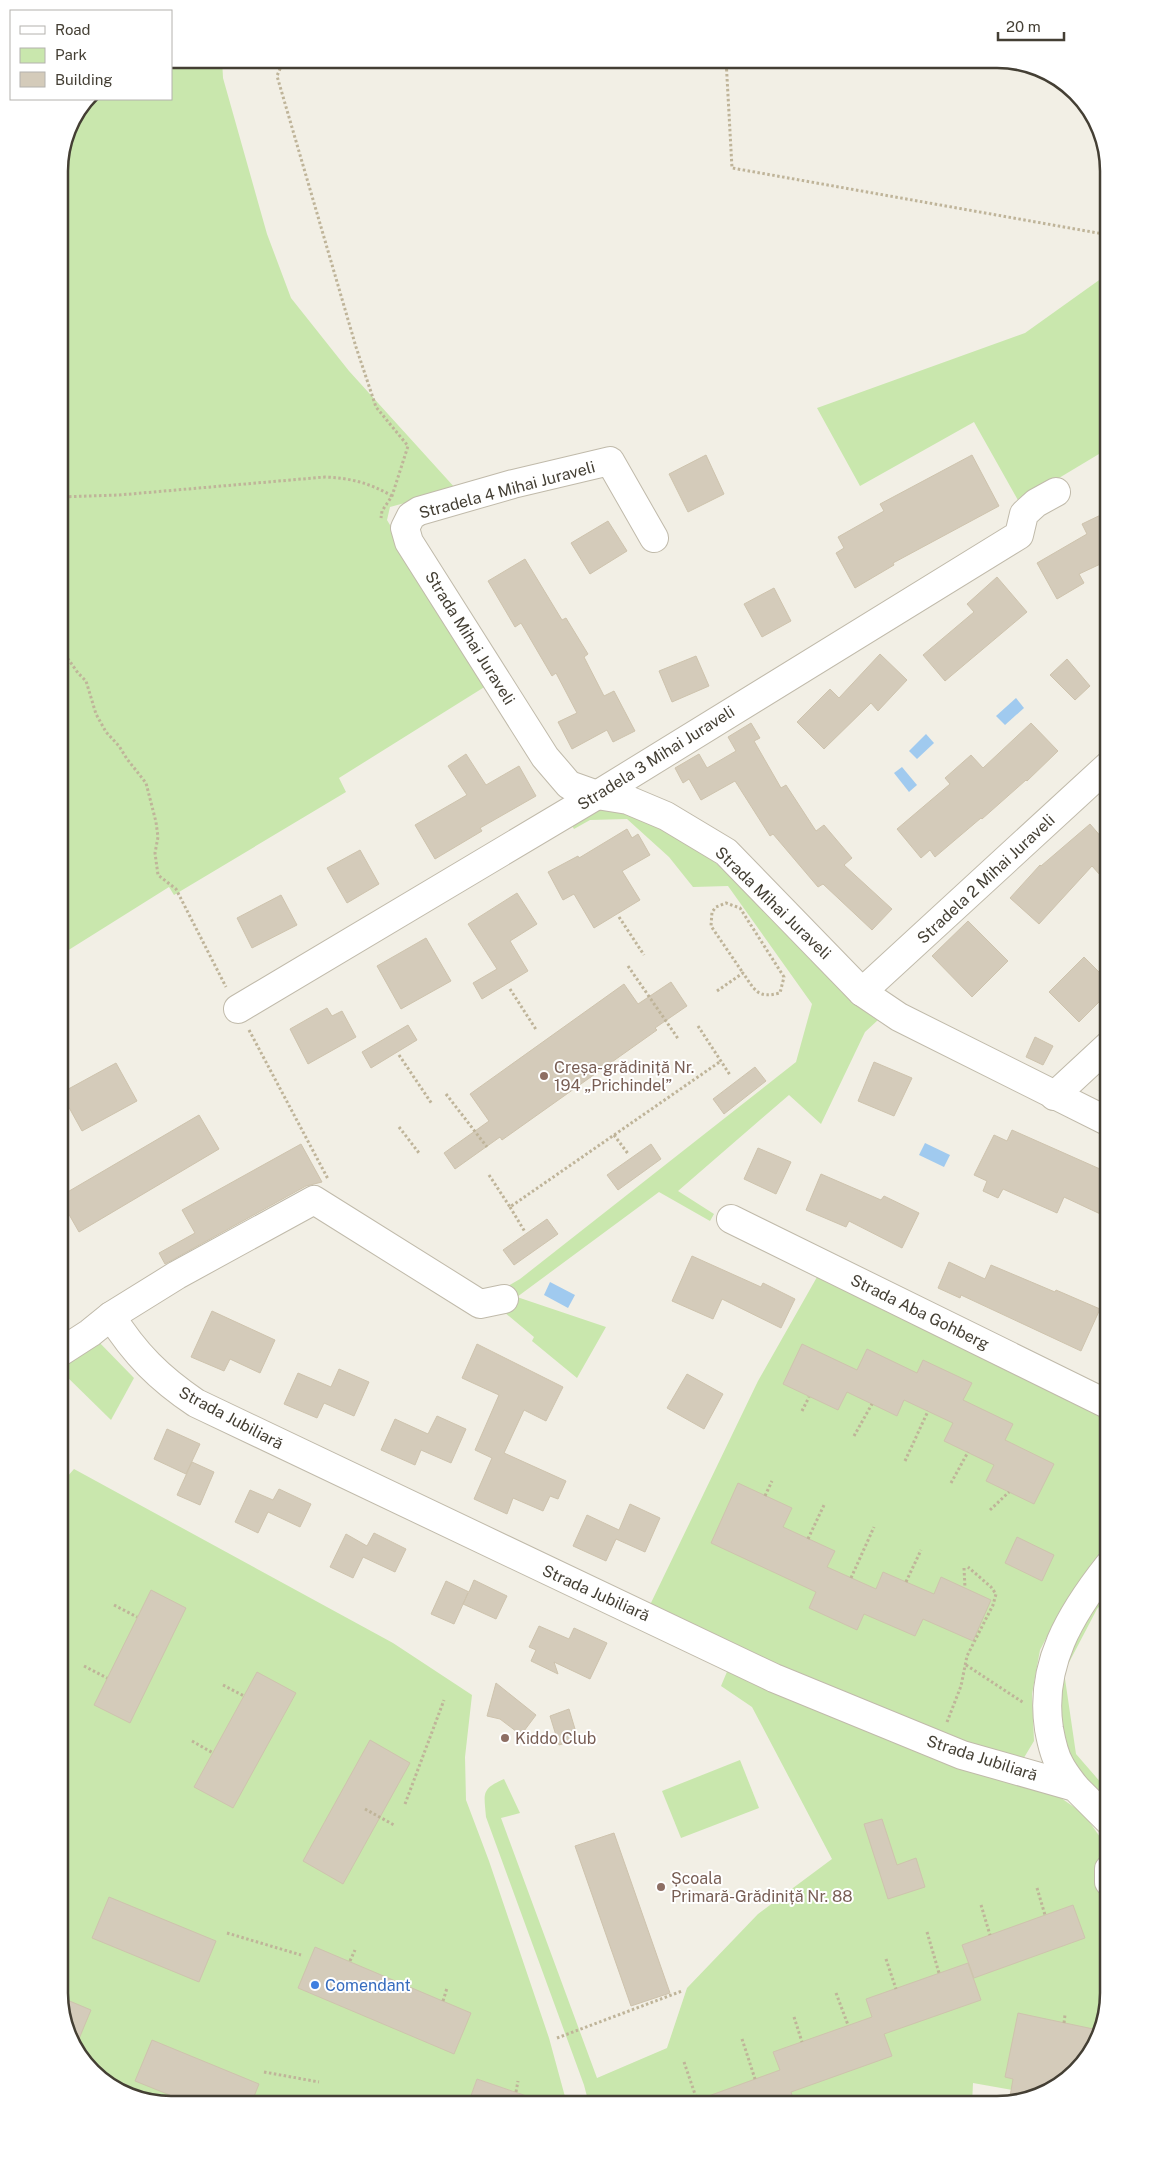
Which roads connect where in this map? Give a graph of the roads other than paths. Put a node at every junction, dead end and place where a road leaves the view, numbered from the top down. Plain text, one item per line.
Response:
1 (1056, 492) dead end
2 (407, 521) joint
3 (654, 538) dead end
4 (1100, 773) edge
5 (597, 795) junction
6 (862, 992) junction
7 (238, 1009) road end
8 (1100, 1053) edge
9 (1054, 1096) junction
10 (1100, 1118) edge
11 (731, 1219) dead end
12 (504, 1299) dead end
13 (111, 1316) junction
14 (67, 1348) edge
15 (1100, 1400) edge
16 (1100, 1576) edge
17 (1075, 1787) junction
18 (1100, 1812) edge

1 - 5 street, Stradela 3 Mihai Juraveli
2 - 3 street, Stradela 4 Mihai Juraveli
2 - 5 street, Strada Mihai Juraveli
4 - 6 street, Stradela 2 Mihai Juraveli
5 - 6 street, Strada Mihai Juraveli
5 - 7 street, Stradela 3 Mihai Juraveli
6 - 9 street, Strada Mihai Juraveli
8 - 9 street
9 - 10 street, Strada Mihai Juraveli
11 - 15 street, Strada Aba Gohberg
12 - 13 street
13 - 14 street
13 - 17 street, Strada Jubiliară
16 - 17 street
17 - 18 street, Strada Jubiliară

